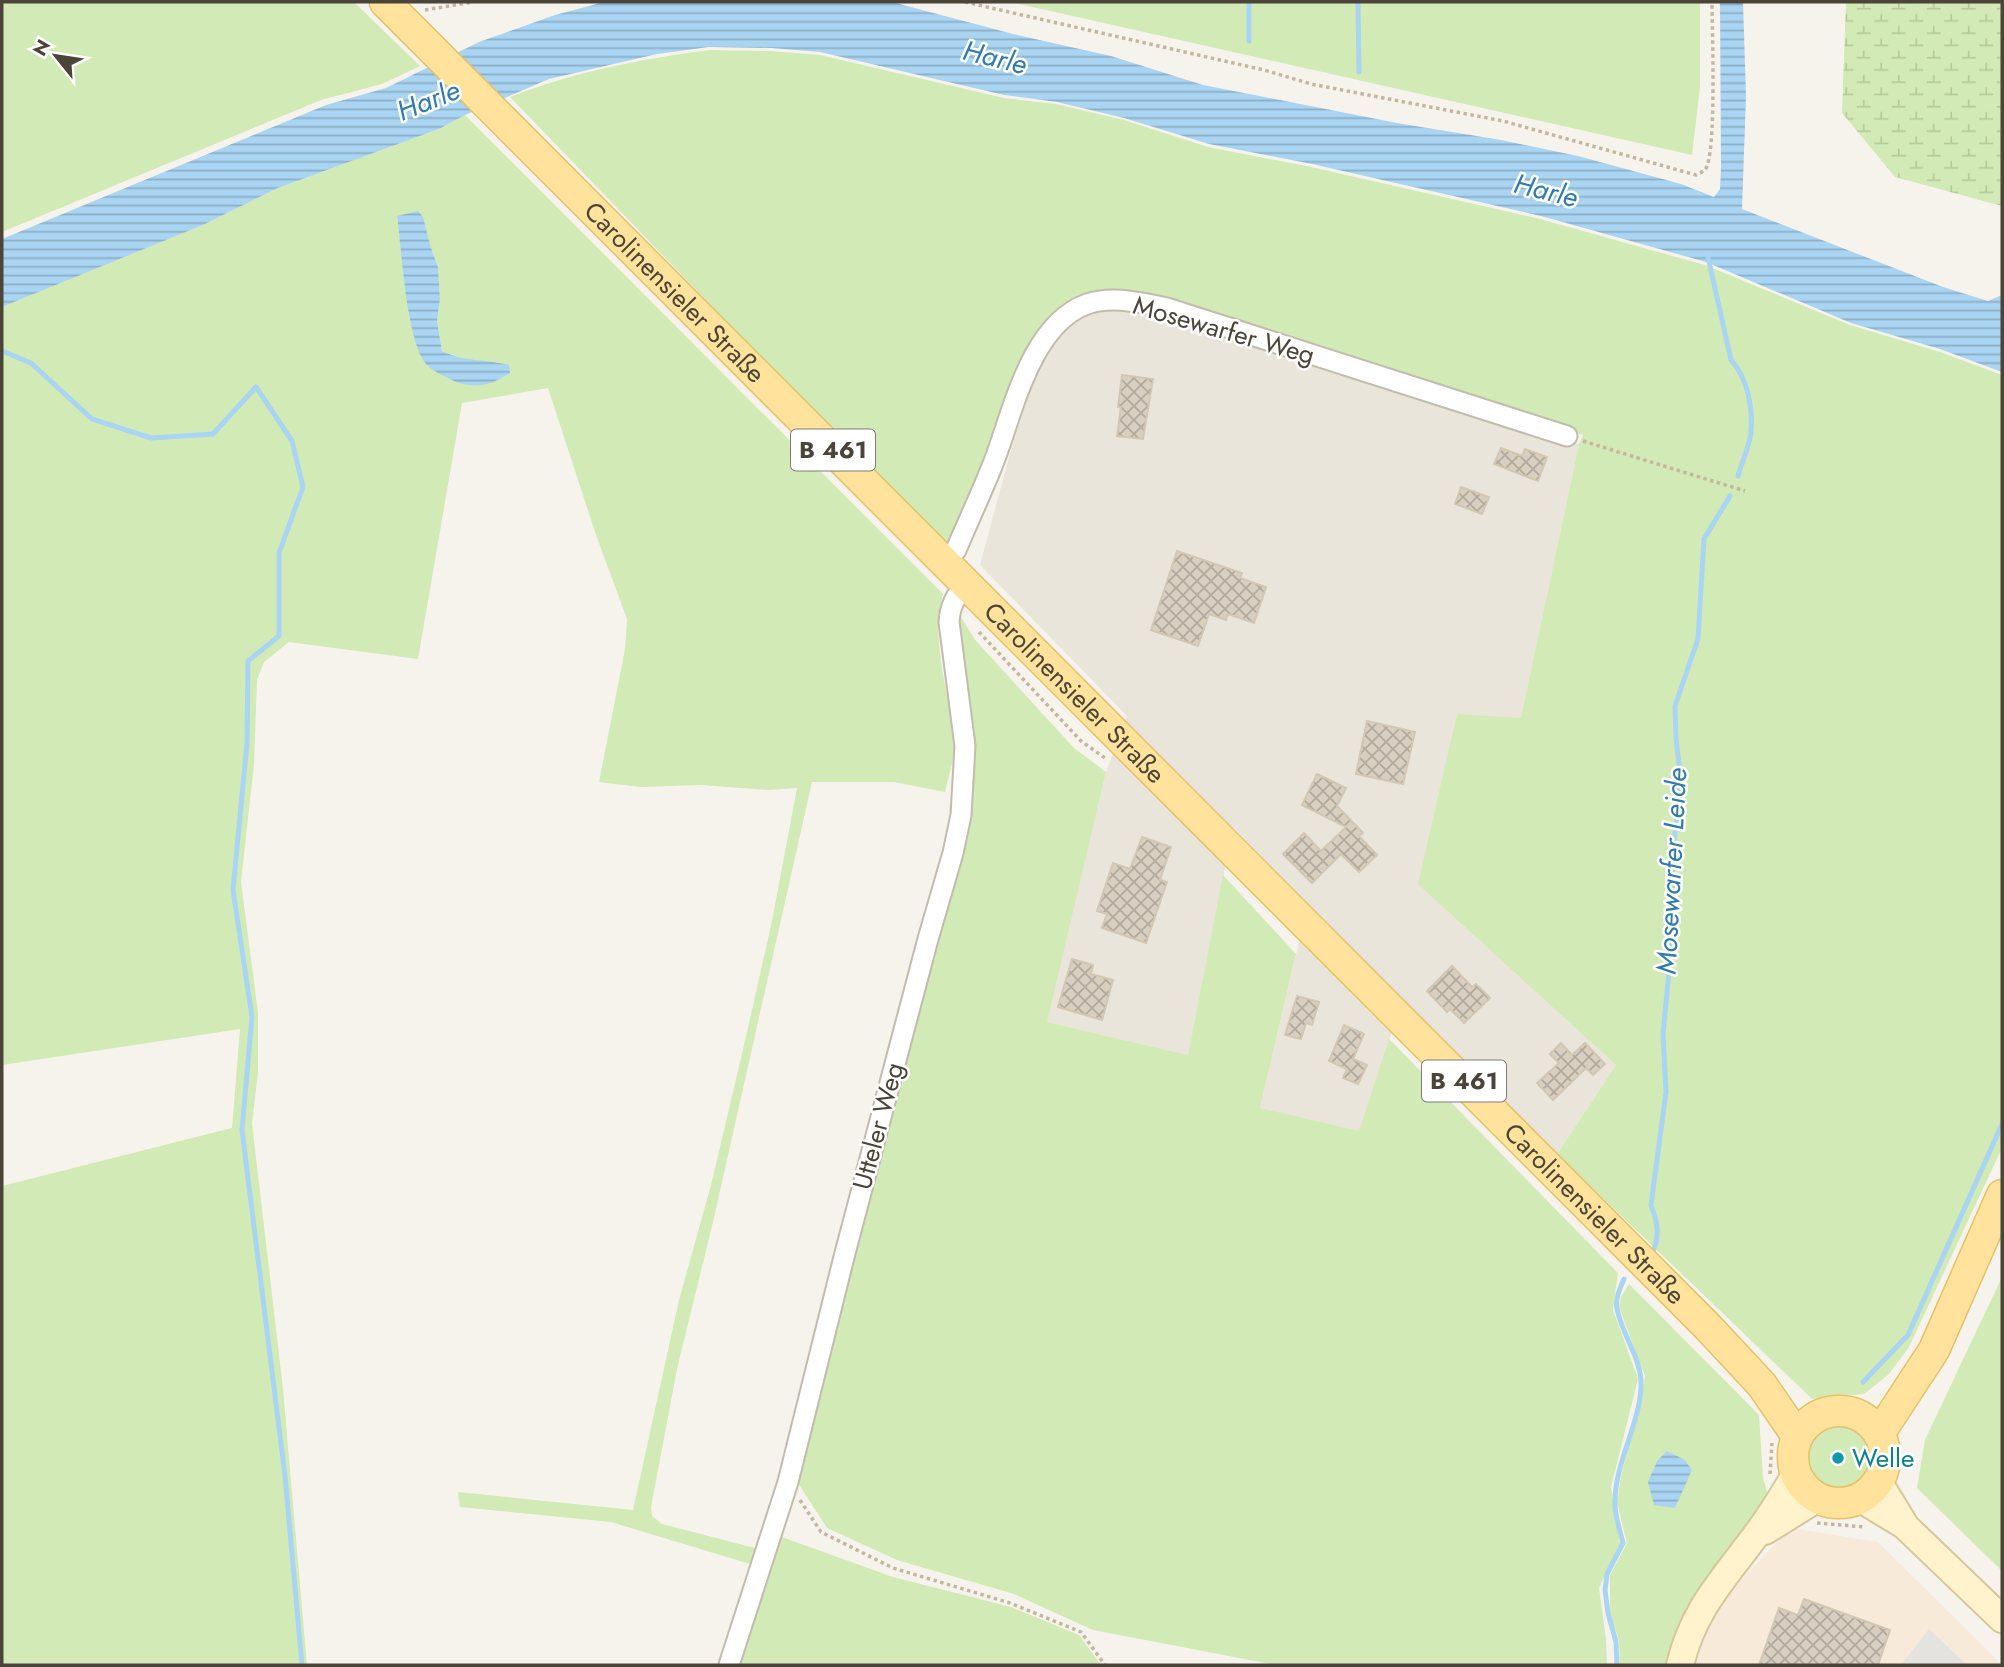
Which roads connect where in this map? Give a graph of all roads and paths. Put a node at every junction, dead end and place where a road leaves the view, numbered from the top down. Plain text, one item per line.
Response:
1 (385, 2) edge
2 (473, 2) edge
3 (965, 2) edge
4 (1712, 2) edge
5 (406, 23) junction
6 (1567, 436) joint
7 (1745, 491) dead end
8 (945, 562) junction
9 (966, 583) junction
10 (2002, 1195) edge
11 (1807, 1426) junction
12 (1871, 1426) junction
13 (1795, 1475) junction
14 (788, 1482) junction
15 (1869, 1490) junction
16 (1807, 1505) junction
17 (1872, 1528) dead end
18 (1754, 1538) junction
19 (2002, 1619) edge
20 (729, 1665) edge
21 (1105, 1665) edge
22 (1680, 1665) edge

1 - 5 main road, Carolinensieler Straße / B 461
2 - 5 path
3 - 4 path
5 - 8 main road, Carolinensieler Straße / B 461
6 - 7 path
6 - 8 street, Mosewarfer Weg
8 - 9 main road, Carolinensieler Straße / B 461
9 - 11 main road, Carolinensieler Straße / B 461
9 - 14 street, Utteler Weg
10 - 12 main road
11 - 12 main road
11 - 13 main road
12 - 15 main road
13 - 16 main road
13 - 18 main road
14 - 20 street, Utteler Weg
14 - 21 path
15 - 16 main road
15 - 19 main road
16 - 17 path
16 - 18 main road
18 - 22 main road

